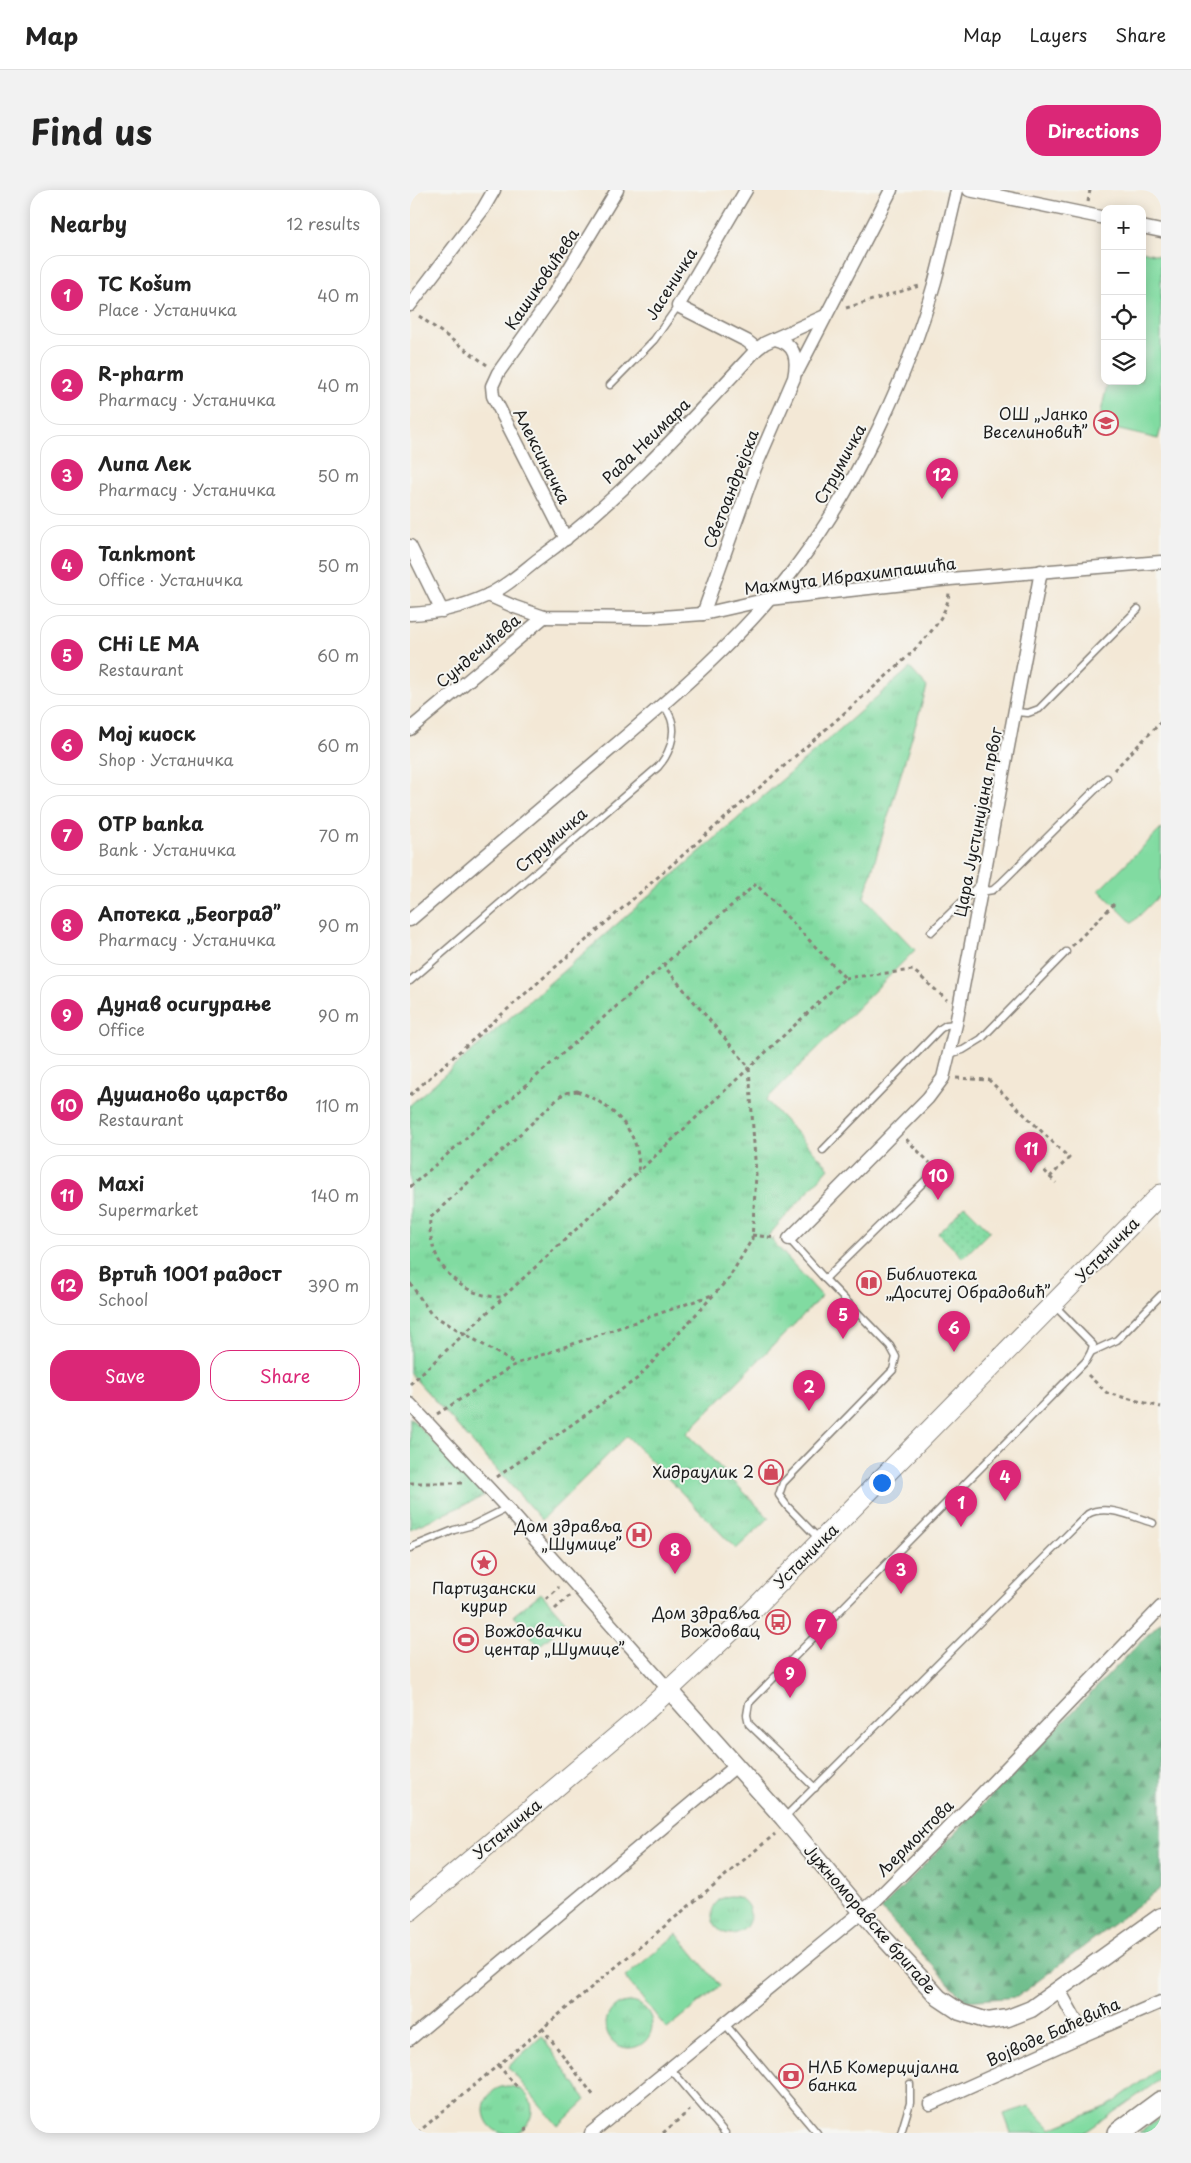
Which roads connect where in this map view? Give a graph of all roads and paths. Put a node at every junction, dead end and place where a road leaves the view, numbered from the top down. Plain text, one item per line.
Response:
1 (494, 190) edge
2 (617, 190) edge
3 (746, 190) edge
4 (891, 190) edge
5 (957, 190) edge
6 (969, 190) edge
7 (1101, 217) edge
8 (1146, 228) edge
9 (1161, 231) edge
10 (904, 289) dead end
11 (410, 305) edge
12 (678, 306) junction
13 (418, 316) dead end
14 (825, 316) junction
15 (775, 339) junction
16 (757, 349) junction
17 (498, 373) junction
18 (794, 378) junction
19 (610, 385) dead end
20 (492, 386) joint
21 (566, 540) junction
22 (410, 546) edge
23 (1161, 562) edge
24 (1041, 571) junction
25 (950, 579) junction
26 (488, 595) junction
27 (769, 599) junction
28 (1138, 609) dead end
29 (442, 611) junction
30 (410, 614) edge
31 (703, 614) junction
32 (544, 617) junction
33 (664, 703) junction
34 (1015, 712) junction
35 (1161, 722) edge
36 (1157, 726) junction
37 (410, 729) edge
38 (1161, 730) edge
39 (1107, 778) joint
40 (982, 887) junction
41 (1114, 904) dead end
42 (410, 920) edge
43 (931, 932) dead end
44 (1066, 952) joint
45 (664, 966) junction
46 (845, 978) junction
47 (410, 981) edge
48 (941, 995) dead end
49 (956, 1024) junction
50 (949, 1054) junction
51 (749, 1067) junction
52 (943, 1078) junction
53 (410, 1095) edge
54 (897, 1130) junction
55 (823, 1150) dead end
56 (936, 1170) joint
57 (1044, 1170) dead end
58 (638, 1172) junction
59 (1050, 1177) junction
60 (1056, 1183) dead end
61 (410, 1187) edge
62 (1161, 1194) edge
63 (752, 1235) junction
64 (789, 1239) junction
65 (825, 1279) junction
66 (410, 1282) edge
67 (713, 1295) junction
68 (1161, 1295) edge
69 (503, 1297) junction
70 (1054, 1305) junction
71 (464, 1333) junction
72 (1092, 1352) junction
73 (516, 1364) junction
74 (1080, 1367) junction
75 (410, 1384) edge
76 (410, 1404) edge
77 (1161, 1407) edge
78 (425, 1421) junction
79 (410, 1482) edge
80 (484, 1483) junction
81 (507, 1508) junction
82 (1153, 1523) dead end
83 (821, 1541) junction
84 (410, 1548) edge
85 (1161, 1607) edge
86 (669, 1690) junction
87 (736, 1766) junction
88 (815, 1788) junction
89 (785, 1821) junction
90 (410, 1911) edge
91 (862, 1912) junction
92 (1161, 1916) edge
93 (1059, 1990) junction
94 (1161, 2002) edge
95 (725, 2024) junction
96 (542, 2028) junction
97 (1084, 2035) junction
98 (410, 2039) edge
99 (498, 2064) junction
100 (670, 2068) junction
101 (910, 2084) dead end
102 (518, 2088) dead end
103 (594, 2096) dead end
104 (699, 2102) junction
105 (1161, 2102) edge
106 (930, 2104) dead end
107 (525, 2128) dead end
108 (598, 2131) edge
109 (417, 2133) edge
110 (528, 2133) edge
111 (663, 2133) edge
112 (725, 2133) edge
113 (817, 2133) edge
114 (902, 2133) edge
115 (1119, 2133) edge

1 - 11 street
2 - 17 street, Кашиковићева
3 - 12 street, Јасеничка
4 - 14 street, Светоандрејска
5 - 27 street, Струмичка
6 - 7 street
8 - 9 street
10 - 14 path
12 - 16 street
12 - 19 lane, Јасеничка
13 - 17 path
14 - 15 street, Рада Неимара
14 - 18 street, Светоандрејска
15 - 16 street, Рада Неимара
15 - 18 street, Светоандрејска
16 - 21 street, Рада Неимара
17 - 20 street, Кашиковићева
18 - 31 street, Светоандрејска
20 - 21 street, Алексиначка
21 - 26 street, Рада Неимара
22 - 29 street
23 - 24 street, Махмута Ибрахимпашића
24 - 25 street, Махмута Ибрахимпашића
24 - 34 street, Цара Јустинијана првог
25 - 27 street, Махмута Ибрахимпашића
25 - 53 path
26 - 29 street, Рада Неимара
26 - 32 street, Махмута Ибрахимпашића
27 - 31 street, Махмута Ибрахимпашића
27 - 33 street, Струмичка
28 - 34 lane
29 - 30 street, Рада Неимара
31 - 32 street, Махмута Ибрахимпашића
32 - 37 street, Сундечићева
33 - 42 street, Струмичка
33 - 47 lane, Струмичка
34 - 40 street, Цара Јустинијана првог
35 - 36 path
36 - 38 path
36 - 39 path
39 - 40 lane
40 - 43 lane
40 - 49 street, Цара Јустинијана првог
41 - 44 path
44 - 50 lane
45 - 46 path
45 - 51 path
45 - 61 path
46 - 48 path
46 - 51 path
49 - 50 street, Цара Јустинијана првог
49 - 55 lane
50 - 52 street, Цара Јустинијана првог
51 - 58 path
51 - 63 path
52 - 54 street
52 - 59 path
54 - 56 path
54 - 64 street
56 - 65 lane
57 - 59 path
58 - 69 path
58 - 69 path
59 - 60 path
62 - 70 main road, Устаничка
63 - 64 path
63 - 67 path
64 - 65 lane
65 - 83 lane
66 - 71 path
67 - 73 path
67 - 80 path
68 - 72 lane
69 - 71 path
70 - 72 lane
70 - 83 main road, Устаничка
71 - 73 path
71 - 75 path
72 - 74 lane
73 - 78 path
74 - 77 path
74 - 88 lane
76 - 78 street
78 - 80 street
79 - 80 path
80 - 81 street
81 - 84 lane
81 - 86 street
82 - 88 lane
83 - 86 main road, Устаничка
85 - 91 street, Љермонтова
86 - 87 street, Јужноморавске бригаде
86 - 90 main road, Устаничка
87 - 89 street, Јужноморавске бригаде
87 - 98 street
88 - 89 lane
89 - 91 street, Јужноморавске бригаде
89 - 96 path
91 - 93 street, Јужноморавске бригаде
91 - 95 street, Љермонтова
92 - 93 street, Јужноморавске бригаде
93 - 97 street
94 - 97 street, Војводе Баћевића
95 - 100 street, Љермонтова
95 - 113 lane
96 - 99 path
96 - 103 path
97 - 106 street, Војводе Баћевића
99 - 102 path
99 - 109 path
100 - 104 lane
100 - 108 street, Љермонтова
101 - 114 lane
104 - 111 path
104 - 112 lane
105 - 115 highway
107 - 110 path

